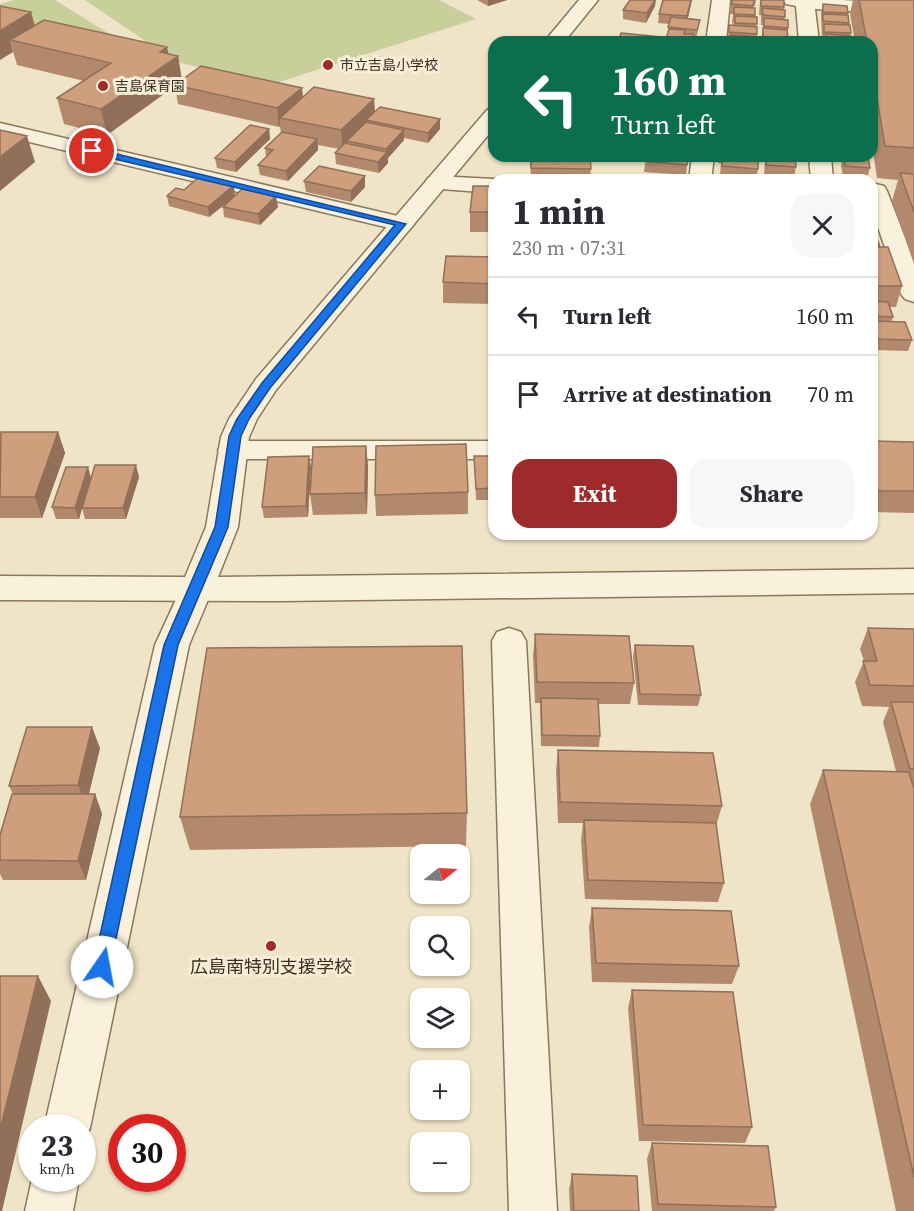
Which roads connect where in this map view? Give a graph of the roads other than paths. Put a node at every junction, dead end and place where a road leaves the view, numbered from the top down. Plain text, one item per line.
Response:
1 (589, 0) edge
2 (721, 0) edge
3 (798, 2) edge
4 (843, 3) edge
5 (914, 10) edge
6 (559, 36) edge
7 (717, 36) edge
8 (807, 36) edge
9 (488, 121) edge
10 (0, 129) edge
11 (436, 183) junction
12 (488, 186) edge
13 (881, 191) edge
14 (402, 224) junction
15 (914, 294) edge
16 (233, 450) junction
17 (488, 450) edge
18 (914, 581) edge
19 (0, 588) edge
20 (197, 588) junction
21 (509, 641) dead end
22 (70, 1114) edge
23 (53, 1192) edge
24 (48, 1211) edge
25 (533, 1211) edge

1 - 6 street
2 - 7 street
3 - 4 street
3 - 8 street
4 - 5 street
9 - 11 street
10 - 14 street
11 - 12 street
11 - 14 street
13 - 15 street
14 - 16 street
16 - 17 street
16 - 20 street
18 - 20 street
19 - 20 street
20 - 22 street
21 - 25 street
23 - 24 street

